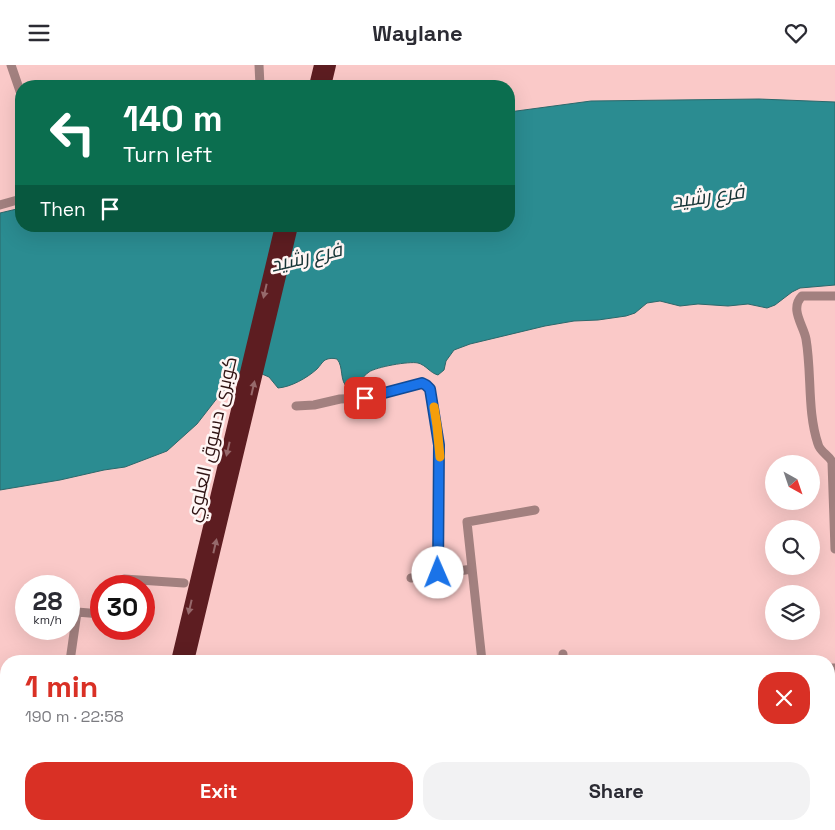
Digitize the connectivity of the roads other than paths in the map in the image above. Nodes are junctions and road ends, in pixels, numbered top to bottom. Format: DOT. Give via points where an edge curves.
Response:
graph roads {
  1 [pos="11,65"];
  2 [pos="259,65"];
  3 [pos="320,65"];
  4 [pos="330,65"];
  5 [pos="16,80"];
  6 [pos="260,80"];
  7 [pos="316,80"];
  8 [pos="326,80"];
  9 [pos="15,201"];
  10 [pos="0,205"];
  11 [pos="280,232"];
  12 [pos="291,232"];
  13 [pos="835,296"];
  14 [pos="296,406"];
  15 [pos="535,510"];
  16 [pos="835,549"];
  17 [pos="472,569"];
  18 [pos="438,573"];
  19 [pos="411,578"];
  20 [pos="155,581"];
  21 [pos="184,583"];
  22 [pos="90,613"];
  23 [pos="71,655"];
  24 [pos="178,655"];
  25 [pos="189,655"];
  26 [pos="481,655"];
  1 -- 5 [label="street"];
  2 -- 6 [label="street"];
  3 -- 7 [label="highway"];
  4 -- 8 [label="highway"];
  9 -- 10 [label="street"];
  11 -- 24 [label="highway, كوبرى دسوق العلوي, one-way"];
  25 -- 12 [label="highway, كوبرى دسوق العلوي, one-way"];
  13 -- 16 [label="street" via="802,295 797,314 806,339 818,444 832,462"];
  14 -- 18 [label="street" via="365,398 422,383 429,387 439,445"];
  15 -- 17 [label="street" via="467,522"];
  17 -- 18 [label="street"];
  17 -- 26 [label="street"];
  18 -- 19 [label="street"];
  20 -- 21 [label="street"];
  22 -- 23 [label="street" via="77,612"];
}
